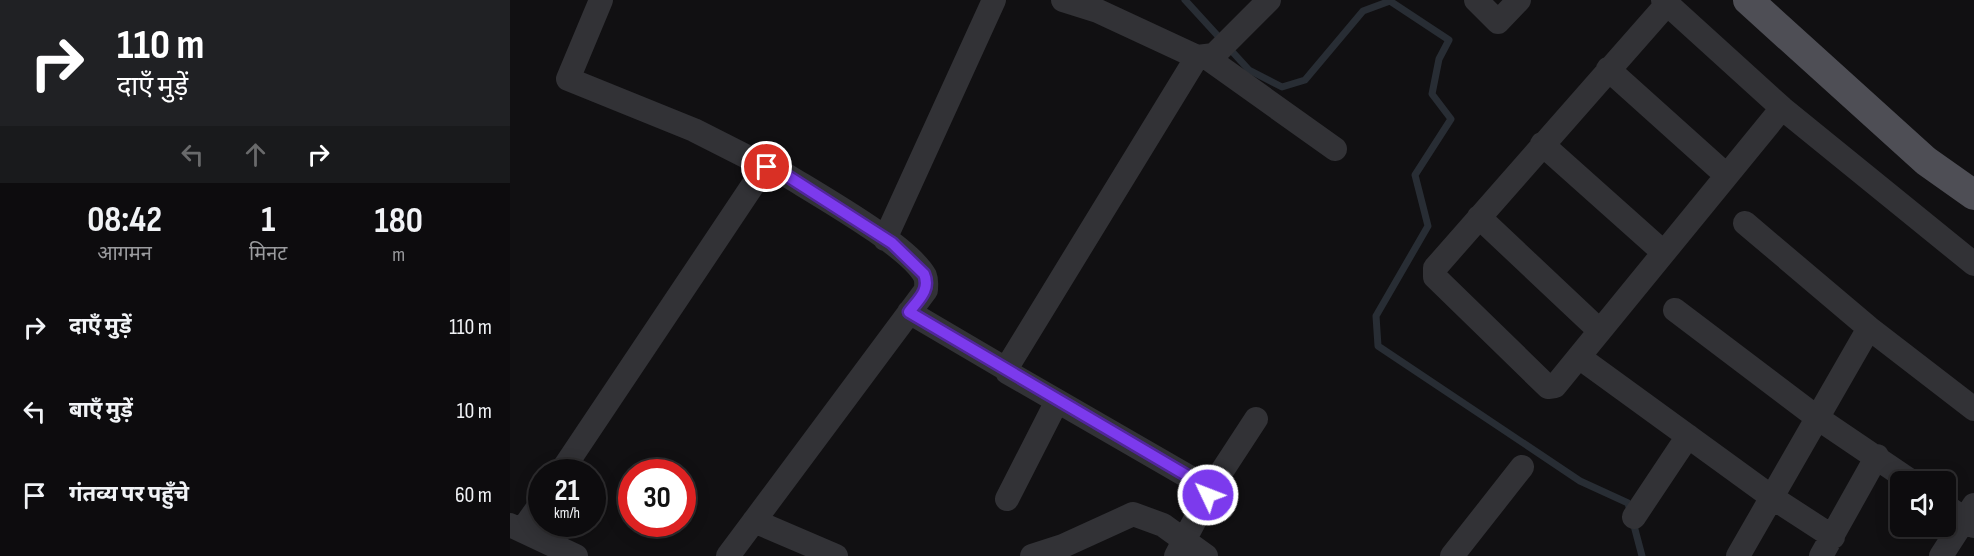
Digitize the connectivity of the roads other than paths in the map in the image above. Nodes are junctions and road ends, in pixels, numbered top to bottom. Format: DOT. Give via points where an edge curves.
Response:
graph roads {
  1 [pos="601,0"];
  2 [pos="994,0"];
  3 [pos="1063,0"];
  4 [pos="1269,0"];
  5 [pos="1476,0"];
  6 [pos="1519,0"];
  7 [pos="1748,0"];
  8 [pos="1665,2"];
  9 [pos="1211,53"];
  10 [pos="1608,69"];
  11 [pos="1782,108"];
  12 [pos="1542,144"];
  13 [pos="1335,149"];
  14 [pos="767,167"];
  15 [pos="1726,174"];
  16 [pos="1974,195"];
  17 [pos="1479,217"];
  18 [pos="1745,223"];
  19 [pos="885,238"];
  20 [pos="1663,252"];
  21 [pos="1974,264"];
  22 [pos="1675,310"];
  23 [pos="909,312"];
  24 [pos="1869,328"];
  25 [pos="1599,331"];
  26 [pos="1579,357"];
  27 [pos="1006,369"];
  28 [pos="1057,401"];
  29 [pos="1974,409"];
  30 [pos="1256,418"];
  31 [pos="1819,419"];
  32 [pos="1688,436"];
  33 [pos="1877,456"];
  34 [pos="570,459"];
  35 [pos="1522,467"];
  36 [pos="1897,471"];
  37 [pos="1209,491"];
  38 [pos="1773,498"];
  39 [pos="1007,499"];
  40 [pos="1964,514"];
  41 [pos="528,515"];
  42 [pos="1634,517"];
  43 [pos="754,521"];
  44 [pos="516,527"];
  45 [pos="1827,546"];
  46 [pos="1180,548"];
  47 [pos="576,556"];
  48 [pos="728,556"];
  49 [pos="836,556"];
  50 [pos="1032,556"];
  51 [pos="1206,556"];
  52 [pos="1452,556"];
  53 [pos="1738,556"];
  54 [pos="1941,556"];
  1 -- 14 [label="street" via="568,79 694,130"];
  2 -- 19 [label="street"];
  3 -- 9 [label="street"];
  4 -- 9 [label="street"];
  5 -- 6 [label="street" via="1498,22"];
  7 -- 16 [label="main road" via="1926,161"];
  8 -- 10 [label="street"];
  8 -- 11 [label="street"];
  9 -- 13 [label="street"];
  9 -- 27 [label="street"];
  10 -- 12 [label="street"];
  10 -- 15 [label="street"];
  11 -- 15 [label="street"];
  11 -- 21 [label="street"];
  12 -- 17 [label="street"];
  12 -- 20 [label="street"];
  14 -- 19 [label="street" via="775,168"];
  14 -- 34 [label="street"];
  15 -- 20 [label="street"];
  17 -- 25 [label="street"];
  17 -- 26 [label="street" via="1435,268 1436,277 1548,387 1555,386"];
  18 -- 24 [label="street"];
  19 -- 23 [label="street" via="927,281 926,290"];
  20 -- 25 [label="street"];
  22 -- 31 [label="street"];
  23 -- 27 [label="street"];
  23 -- 43 [label="street"];
  24 -- 29 [label="street"];
  24 -- 31 [label="street"];
  25 -- 26 [label="street"];
  26 -- 32 [label="street"];
  27 -- 28 [label="street"];
  28 -- 37 [label="street"];
  28 -- 39 [label="street"];
  30 -- 37 [label="street"];
  31 -- 33 [label="street"];
  31 -- 38 [label="street"];
  32 -- 38 [label="street"];
  32 -- 42 [label="street"];
  33 -- 36 [label="street"];
  33 -- 45 [label="street"];
  35 -- 52 [label="street"];
  37 -- 46 [label="street"];
  38 -- 45 [label="street"];
  38 -- 53 [label="street"];
  40 -- 54 [label="street"];
  41 -- 44 [label="street"];
  43 -- 48 [label="street"];
  43 -- 49 [label="street"];
  44 -- 47 [label="street"];
  46 -- 50 [label="street" via="1163,525 1133,514"];
  46 -- 51 [label="street"];
}
